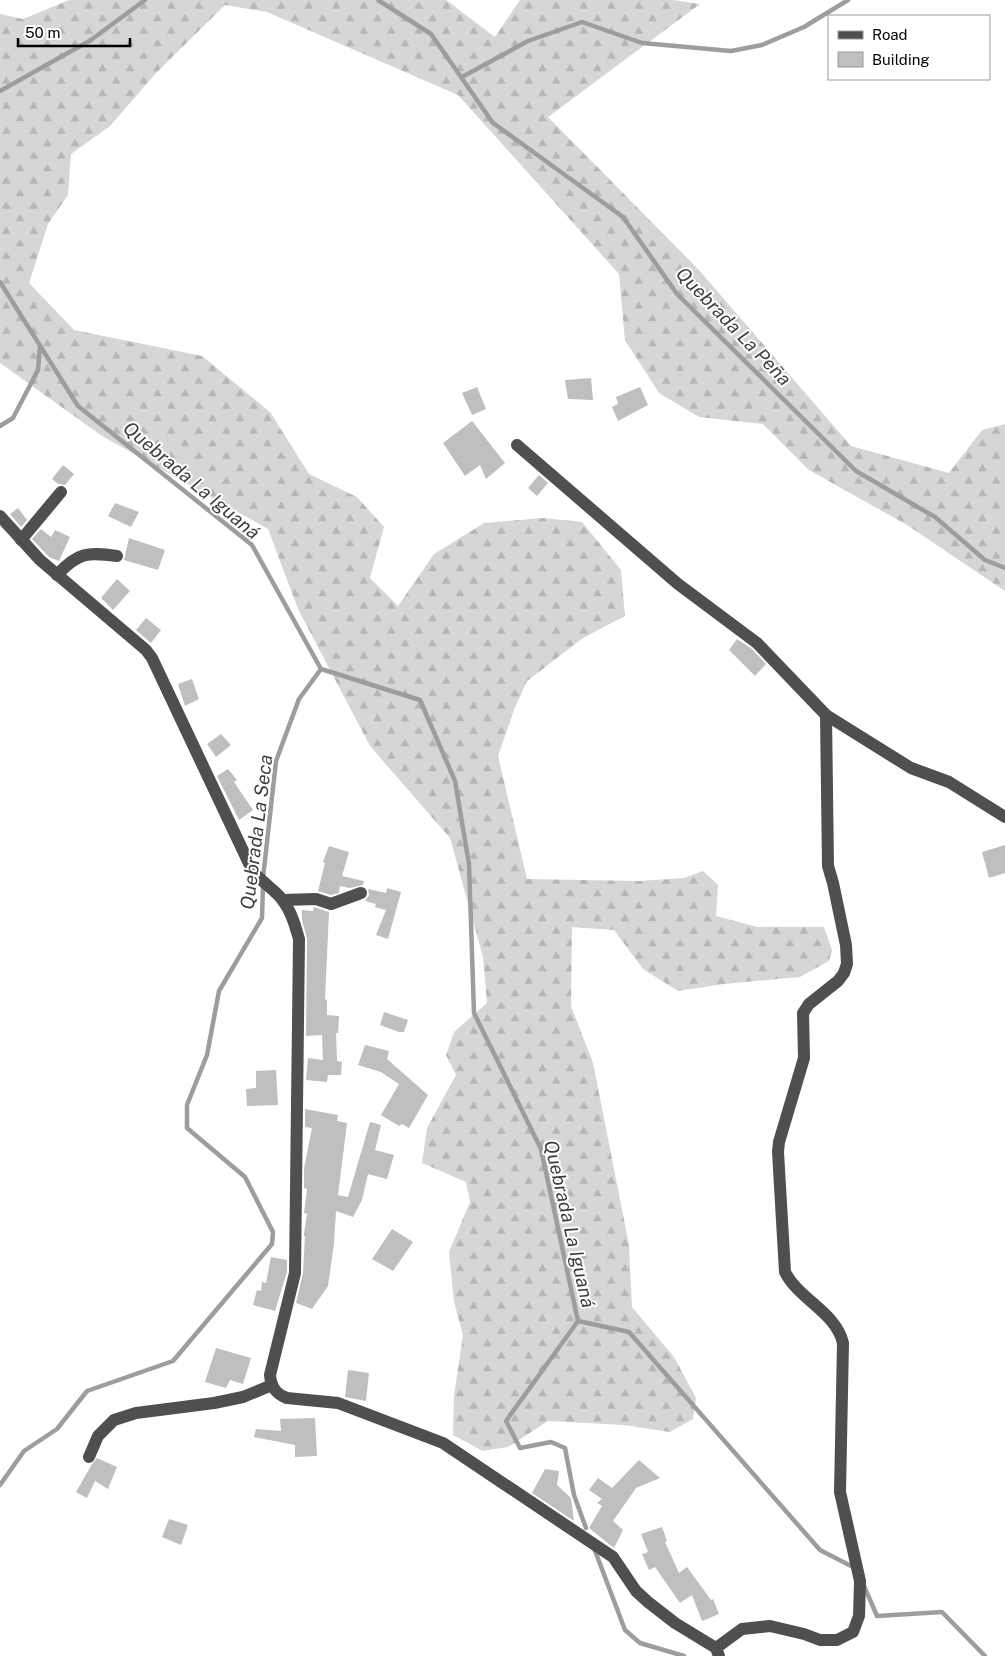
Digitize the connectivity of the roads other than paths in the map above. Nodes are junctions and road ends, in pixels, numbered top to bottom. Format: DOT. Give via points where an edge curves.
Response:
graph roads {
  1 [pos="517,445"];
  2 [pos="61,492"];
  3 [pos="0,516"];
  4 [pos="21,540"];
  5 [pos="117,556"];
  6 [pos="57,575"];
  7 [pos="826,715"];
  8 [pos="1005,817"];
  9 [pos="361,894"];
  10 [pos="282,900"];
  11 [pos="272,1385"];
  12 [pos="89,1457"];
  13 [pos="718,1652"];
  1 -- 7 [label="street" via="678,584 757,642"];
  2 -- 4 [label="street"];
  3 -- 4 [label="street"];
  4 -- 6 [label="street"];
  5 -- 6 [label="street" via="92,553 69,562"];
  6 -- 10 [label="street" via="152,658 253,872"];
  7 -- 8 [label="street" via="911,768 949,782"];
  7 -- 13 [label="street" via="828,866 846,945 847,964 838,981 808,1004 803,1013 804,1058 778,1152 785,1272 835,1325 843,1343 840,1492 860,1581 860,1616 853,1632 837,1640 820,1640 770,1626 742,1629"];
  9 -- 10 [label="street" via="331,904 316,899"];
  10 -- 11 [label="street" via="294,918 299,939 295,1273 270,1375"];
  11 -- 12 [label="street" via="243,1397 136,1413 114,1420 98,1436"];
  11 -- 13 [label="street" via="287,1398 338,1403 442,1442 613,1557 636,1591 648,1602"];
}
